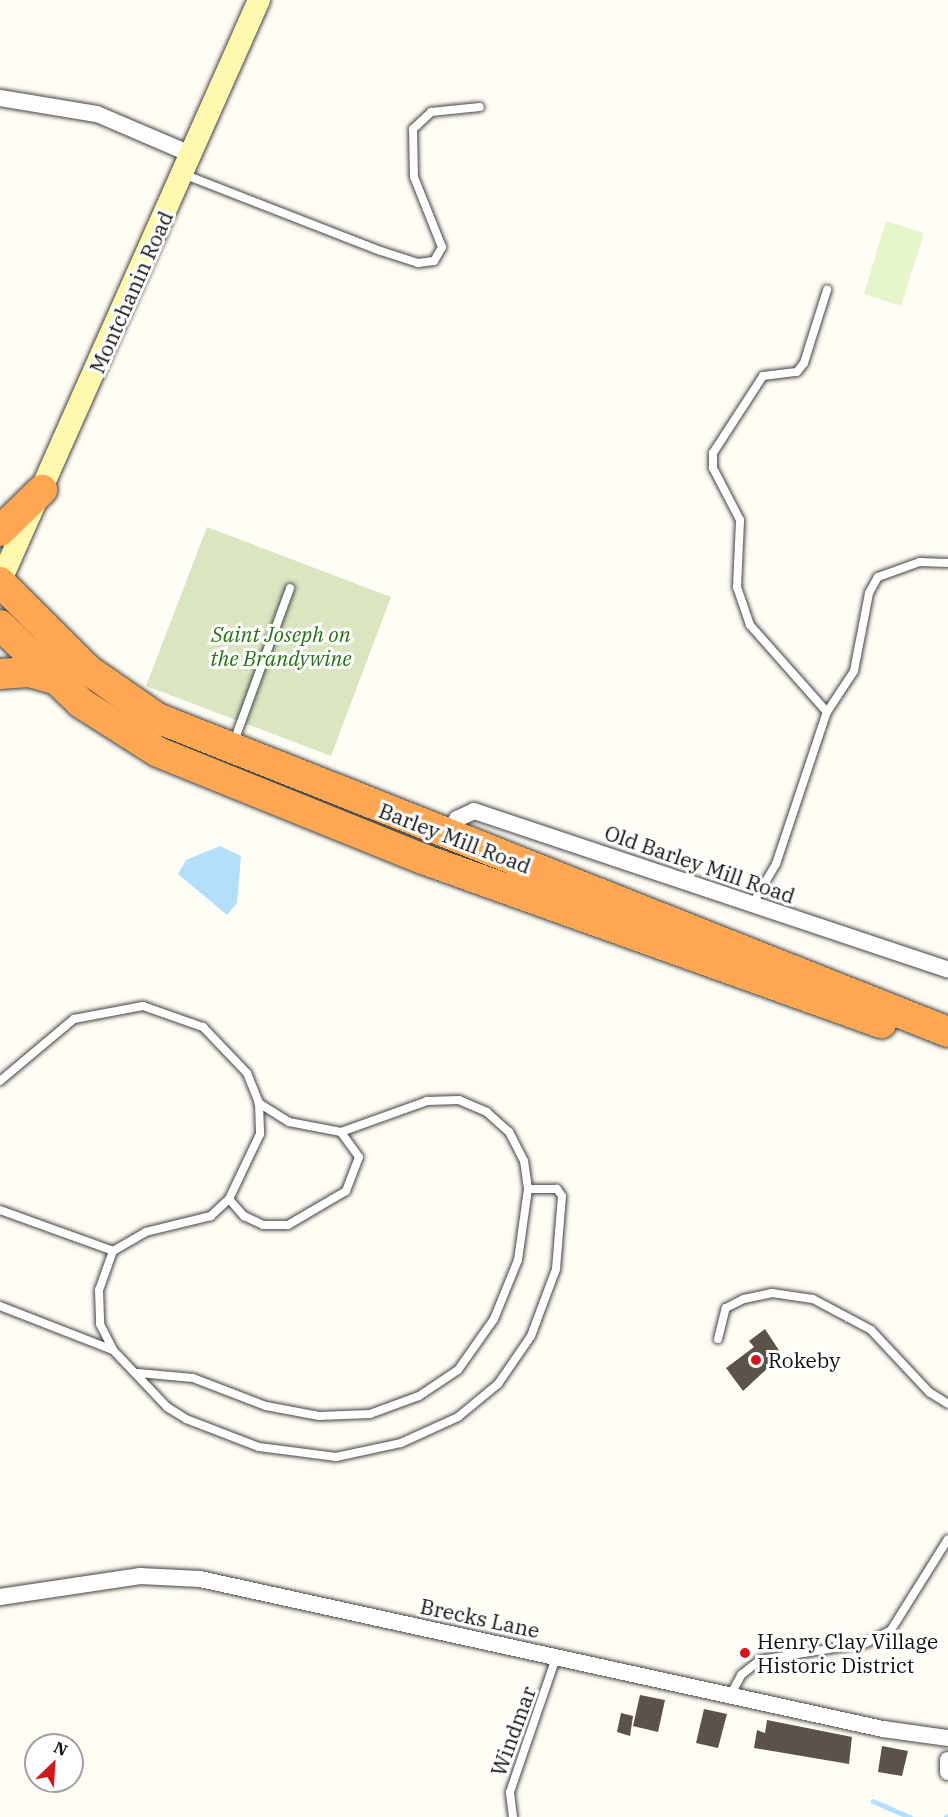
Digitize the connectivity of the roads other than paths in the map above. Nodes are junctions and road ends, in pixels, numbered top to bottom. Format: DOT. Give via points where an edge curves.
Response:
graph roads {
  1 [pos="259,0"];
  2 [pos="0,98"];
  3 [pos="480,107"];
  4 [pos="187,164"];
  5 [pos="827,290"];
  6 [pos="42,489"];
  7 [pos="0,531"];
  8 [pos="948,563"];
  9 [pos="0,582"];
  10 [pos="290,588"];
  11 [pos="0,625"];
  12 [pos="0,674"];
  13 [pos="52,678"];
  14 [pos="827,712"];
  15 [pos="231,750"];
  16 [pos="255,792"];
  17 [pos="446,835"];
  18 [pos="751,905"];
  19 [pos="948,970"];
  20 [pos="948,1032"];
  21 [pos="948,1044"];
  22 [pos="0,1081"];
  23 [pos="259,1103"];
  24 [pos="341,1132"];
  25 [pos="528,1189"];
  26 [pos="229,1199"];
  27 [pos="0,1210"];
  28 [pos="112,1251"];
  29 [pos="0,1306"];
  30 [pos="718,1339"];
  31 [pos="113,1350"];
  32 [pos="138,1373"];
  33 [pos="948,1404"];
  34 [pos="948,1539"];
  35 [pos="0,1597"];
  36 [pos="556,1658"];
  37 [pos="730,1696"];
  38 [pos="948,1738"];
  39 [pos="948,1760"];
  40 [pos="948,1772"];
  41 [pos="513,1817"];
  1 -- 4 [label="main road, Montchanin Road"];
  2 -- 4 [label="street" via="97,114"];
  3 -- 4 [label="lane" via="431,112 413,129 414,177 442,247 435,261 418,263 381,251"];
  4 -- 6 [label="main road, Montchanin Road"];
  5 -- 14 [label="lane" via="804,363 797,372 758,380 712,453 713,468 740,520 737,587 750,625"];
  6 -- 7 [label="highway"];
  6 -- 9 [label="main road, Montchanin Road"];
  8 -- 14 [label="lane" via="920,562 878,577 869,593 854,670"];
  9 -- 15 [label="highway, Barley Mill Road" via="104,683 157,718"];
  10 -- 15 [label="lane"];
  11 -- 13 [label="highway, Barley Mill Road"];
  12 -- 13 [label="highway" via="29,672"];
  13 -- 16 [label="highway, Barley Mill Road" via="136,741"];
  14 -- 18 [label="lane" via="776,864"];
  15 -- 17 [label="highway, Barley Mill Road"];
  16 -- 17 [label="highway" via="303,801 416,844"];
  16 -- 21 [label="highway, Barley Mill Road" via="766,986"];
  17 -- 18 [label="street, Old Barley Mill Road" via="457,819 474,811"];
  17 -- 20 [label="highway, Barley Mill Road" via="752,950"];
  18 -- 19 [label="street, Old Barley Mill Road"];
  22 -- 23 [label="lane" via="74,1018 143,1006 202,1027 247,1073"];
  23 -- 24 [label="lane" via="289,1122"];
  23 -- 26 [label="lane" via="260,1134"];
  24 -- 25 [label="lane" via="428,1101 459,1100 487,1112 509,1132 524,1161"];
  24 -- 26 [label="lane" via="359,1157 355,1177 346,1191 319,1211 288,1225 263,1225 244,1216"];
  25 -- 32 [label="lane" via="518,1260 494,1319 458,1370 419,1396 370,1414 319,1416 266,1406 192,1378"];
  25 -- 32 [label="lane" via="557,1189 562,1196 556,1269 531,1336 498,1384 458,1417 401,1443 336,1457 259,1448 167,1407"];
  26 -- 28 [label="lane" via="211,1216 146,1232"];
  27 -- 28 [label="lane"];
  28 -- 31 [label="lane" via="99,1290 100,1324"];
  29 -- 31 [label="lane"];
  30 -- 33 [label="lane" via="726,1308 744,1299 772,1293 813,1299 871,1330 929,1392"];
  31 -- 32 [label="lane"];
  34 -- 37 [label="lane" via="930,1575 891,1630 866,1643 760,1660 741,1675"];
  35 -- 36 [label="street, Brecks Lane" via="140,1576 200,1579"];
  36 -- 37 [label="street, Brecks Lane"];
  36 -- 41 [label="lane, Windmar" via="510,1792"];
  37 -- 38 [label="street, Brecks Lane"];
  39 -- 40 [label="street"];
}
